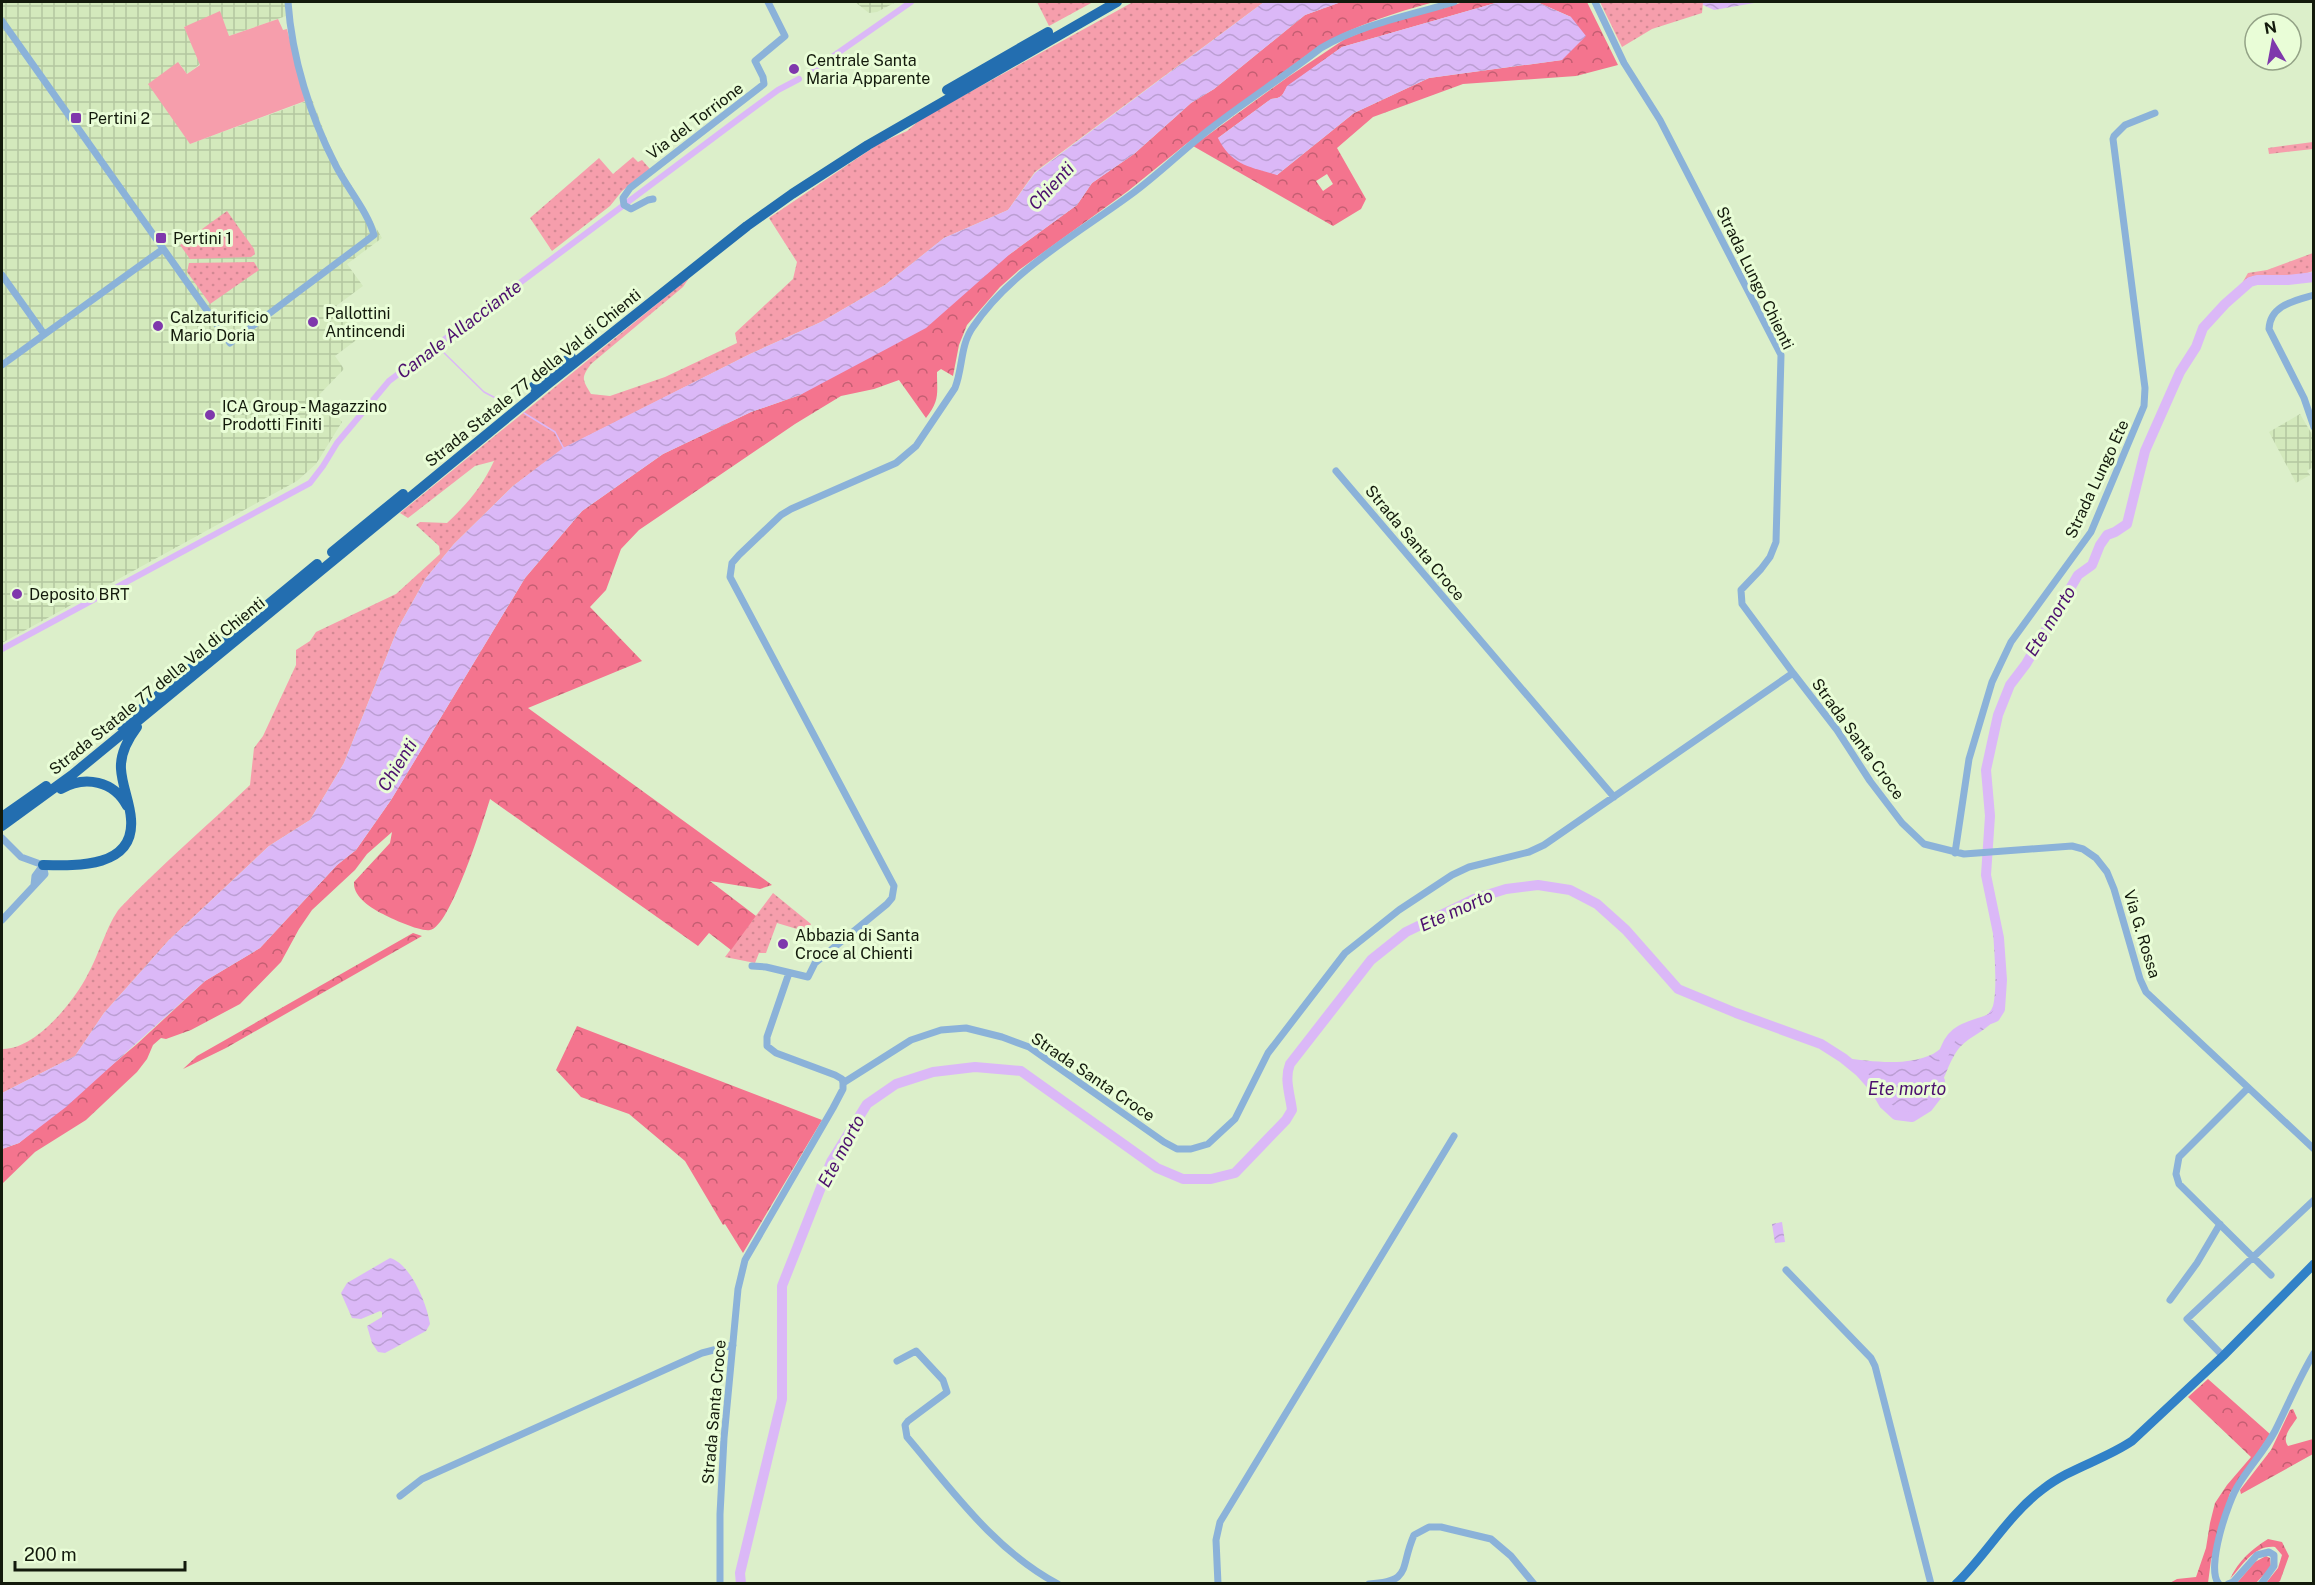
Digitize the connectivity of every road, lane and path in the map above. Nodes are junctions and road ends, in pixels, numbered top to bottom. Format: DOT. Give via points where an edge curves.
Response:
graph roads {
  1 [pos="288,2"];
  2 [pos="768,2"];
  3 [pos="1102,2"];
  4 [pos="1117,2"];
  5 [pos="1454,2"];
  6 [pos="1595,2"];
  7 [pos="2,21"];
  8 [pos="2155,113"];
  9 [pos="653,199"];
  10 [pos="163,249"];
  11 [pos="702,256"];
  12 [pos="2,275"];
  13 [pos="2313,295"];
  14 [pos="44,334"];
  15 [pos="2,365"];
  16 [pos="2313,427"];
  17 [pos="1336,471"];
  18 [pos="371,525"];
  19 [pos="239,639"];
  20 [pos="1793,673"];
  21 [pos="1614,797"];
  22 [pos="130,810"];
  23 [pos="2,815"];
  24 [pos="2,832"];
  25 [pos="1955,853"];
  26 [pos="1964,854"];
  27 [pos="28,861"];
  28 [pos="41,871"];
  29 [pos="2,920"];
  30 [pos="752,966"];
  31 [pos="789,973"];
  32 [pos="843,1083"];
  33 [pos="2248,1088"];
  34 [pos="1454,1136"];
  35 [pos="2313,1149"];
  36 [pos="2313,1200"];
  37 [pos="2220,1224"];
  38 [pos="2253,1257"];
  39 [pos="2313,1264"];
  40 [pos="1785,1270"];
  41 [pos="2271,1275"];
  42 [pos="2169,1300"];
  43 [pos="733,1345"];
  44 [pos="2313,1353"];
  45 [pos="2223,1356"];
  46 [pos="897,1361"];
  47 [pos="400,1496"];
  48 [pos="720,1584"];
  49 [pos="1058,1584"];
  50 [pos="1218,1584"];
  51 [pos="1369,1584"];
  52 [pos="1534,1584"];
  53 [pos="1931,1584"];
  54 [pos="1956,1584"];
  55 [pos="2219,1584"];
  56 [pos="2228,1584"];
  57 [pos="2261,1584"];
  1 -- 10 [label="street" via="304,86 316,120 374,235 230,343"];
  2 -- 9 [label="street, Via del Torrione" via="785,36 755,61 764,84 630,188 623,198 627,208"];
  3 -- 11 [label="highway, Strada Statale 77 della Val di Chienti" via="838,155 765,204"];
  4 -- 11 [label="highway, Strada Statale 77 della Val di Chienti" via="841,161"];
  5 -- 31 [label="street" via="1377,23 1321,48 1030,267 973,326 955,388 916,446 896,463 791,508 732,563 730,577 894,886 887,904 815,963 808,977"];
  6 -- 20 [label="street, Strada Lungo Chienti" via="1781,355 1776,542 1770,557 1741,590 1741,597 1742,604"];
  7 -- 10 [label="street"];
  8 -- 25 [label="street, Strada Lungo Ete" via="2125,125 2114,136 2144,406 2091,531 2012,642 1992,682 1969,759"];
  10 -- 14 [label="street"];
  11 -- 18 [label="highway, Strada Statale 77 della Val di Chienti"];
  12 -- 14 [label="street"];
  13 -- 16 [label="street" via="2280,308 2270,318 2269,329 2304,398"];
  14 -- 15 [label="street"];
  17 -- 21 [label="street, Strada Santa Croce"];
  18 -- 19 [label="highway, Strada Statale 77 della Val di Chienti"];
  18 -- 23 [label="highway, Strada Statale 77 della Val di Chienti" via="97,746"];
  19 -- 22 [label="highway" via="222,658 144,721 130,738 121,770"];
  19 -- 24 [label="highway, Strada Statale 77 della Val di Chienti"];
  20 -- 21 [label="street, Strada Santa Croce"];
  20 -- 25 [label="street, Strada Santa Croce" via="1902,823 1924,844"];
  21 -- 32 [label="street, Strada Santa Croce" via="1544,845 1452,875 1345,953 1268,1053 1235,1119 1208,1144 1178,1149 1029,1047 966,1028 940,1030 912,1040"];
  22 -- 24 [label="highway" via="118,792 105,784 84,781 63,787"];
  22 -- 28 [label="highway" via="130,833 116,855 99,862 58,865"];
  24 -- 27 [label="street"];
  25 -- 26 [label="street, Strada Santa Croce"];
  26 -- 33 [label="street, Via G. Rossa" via="2072,846 2096,858 2114,889 2146,992"];
  27 -- 28 [label="street"];
  27 -- 28 [label="street"];
  28 -- 29 [label="street" via="34,885"];
  30 -- 31 [label="street"];
  31 -- 32 [label="street" via="767,1046 835,1075"];
  32 -- 43 [label="street, Strada Santa Croce" via="834,1108 745,1260"];
  33 -- 35 [label="street, Via G. Rossa"];
  33 -- 37 [label="street" via="2177,1164 2179,1184"];
  34 -- 50 [label="street" via="1220,1522 1216,1540"];
  36 -- 38 [label="street"];
  37 -- 38 [label="street"];
  37 -- 42 [label="street"];
  38 -- 41 [label="street"];
  38 -- 45 [label="street" via="2187,1319"];
  39 -- 45 [label="main road"];
  40 -- 53 [label="street" via="1875,1366"];
  43 -- 47 [label="street" via="702,1353 422,1479"];
  43 -- 48 [label="street, Strada Santa Croce" via="723,1470"];
  44 -- 55 [label="street" via="2274,1433 2228,1505 2213,1565"];
  45 -- 54 [label="main road" via="2132,1441 2059,1478 2016,1512"];
  46 -- 49 [label="street" via="916,1351 943,1380 947,1392 908,1420 904,1425 907,1437 994,1538"];
  51 -- 52 [label="street" via="1396,1580 1403,1573 1414,1536 1429,1527 1479,1534 1498,1543"];
  56 -- 57 [label="street" via="2257,1555 2269,1552 2274,1555 2274,1566"];
}
